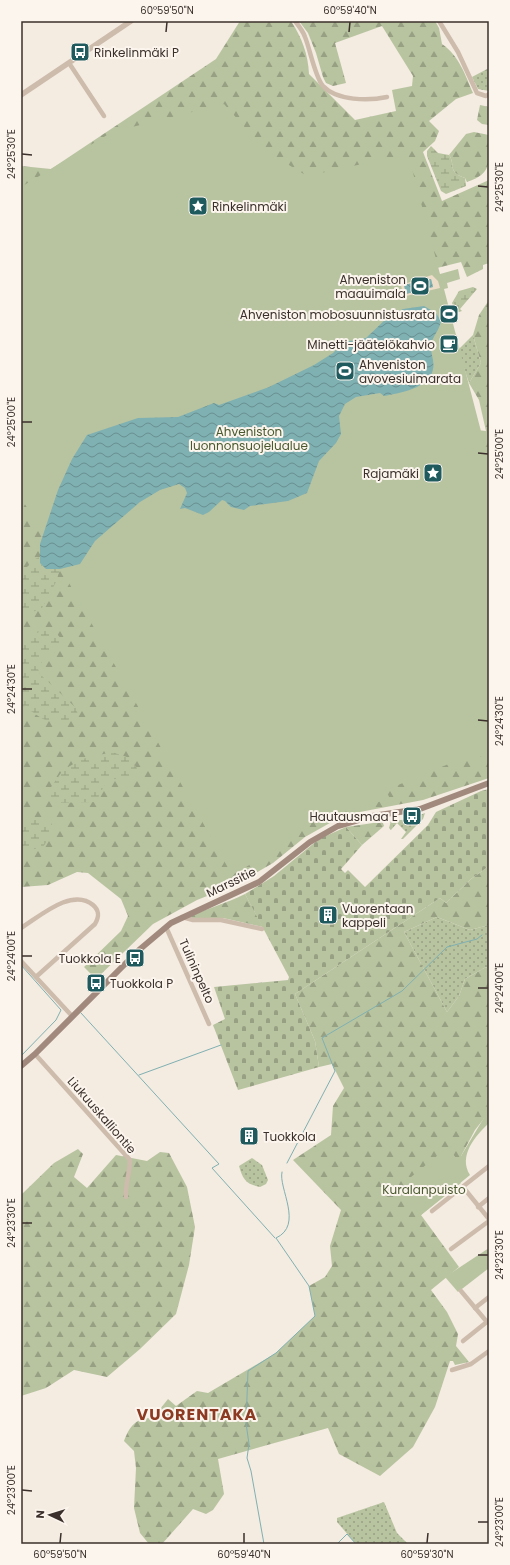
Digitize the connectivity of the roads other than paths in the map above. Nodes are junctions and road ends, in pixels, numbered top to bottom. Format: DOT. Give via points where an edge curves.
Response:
graph roads {
  1 [pos="131,21"];
  2 [pos="295,21"];
  3 [pos="439,21"];
  4 [pos="69,63"];
  5 [pos="21,95"];
  6 [pos="487,95"];
  7 [pos="387,96"];
  8 [pos="104,116"];
  9 [pos="489,783"];
  10 [pos="181,917"];
  11 [pos="166,927"];
  12 [pos="21,928"];
  13 [pos="262,929"];
  14 [pos="21,961"];
  15 [pos="37,976"];
  16 [pos="72,1016"];
  17 [pos="209,1024"];
  18 [pos="35,1054"];
  19 [pos="21,1066"];
  20 [pos="489,1166"];
  21 [pos="463,1187"];
  22 [pos="126,1198"];
  23 [pos="489,1198"];
  24 [pos="478,1207"];
  25 [pos="432,1212"];
  26 [pos="489,1220"];
  27 [pos="451,1249"];
  28 [pos="461,1291"];
  29 [pos="489,1297"];
  30 [pos="475,1308"];
  31 [pos="488,1321"];
  32 [pos="463,1341"];
  33 [pos="489,1351"];
  34 [pos="452,1370"];
  1 -- 4 [label="street"];
  2 -- 7 [label="street" via="304,35 323,86 352,99 372,100"];
  3 -- 6 [label="street" via="478,93"];
  4 -- 5 [label="street"];
  4 -- 8 [label="street"];
  9 -- 10 [label="main road, Marssitie" via="420,809 372,816 338,826 310,842 259,882"];
  10 -- 11 [label="main road, Marssitie"];
  10 -- 13 [label="street" via="193,920 221,920"];
  11 -- 16 [label="main road, Marssitie"];
  11 -- 17 [label="street, Tulininpelto"];
  12 -- 15 [label="street" via="70,899 90,902 98,912 95,924"];
  14 -- 15 [label="street"];
  15 -- 16 [label="street"];
  16 -- 18 [label="main road, Marssitie"];
  18 -- 19 [label="main road, Marssitie"];
  18 -- 22 [label="street, Liukuuskalliontie" via="130,1160 125,1187"];
  20 -- 21 [label="street"];
  21 -- 24 [label="street"];
  21 -- 25 [label="street"];
  23 -- 24 [label="street"];
  24 -- 26 [label="street"];
  26 -- 27 [label="street"];
  28 -- 30 [label="street"];
  29 -- 30 [label="street"];
  30 -- 31 [label="street"];
  31 -- 32 [label="street"];
  33 -- 34 [label="street" via="472,1364"];
}
